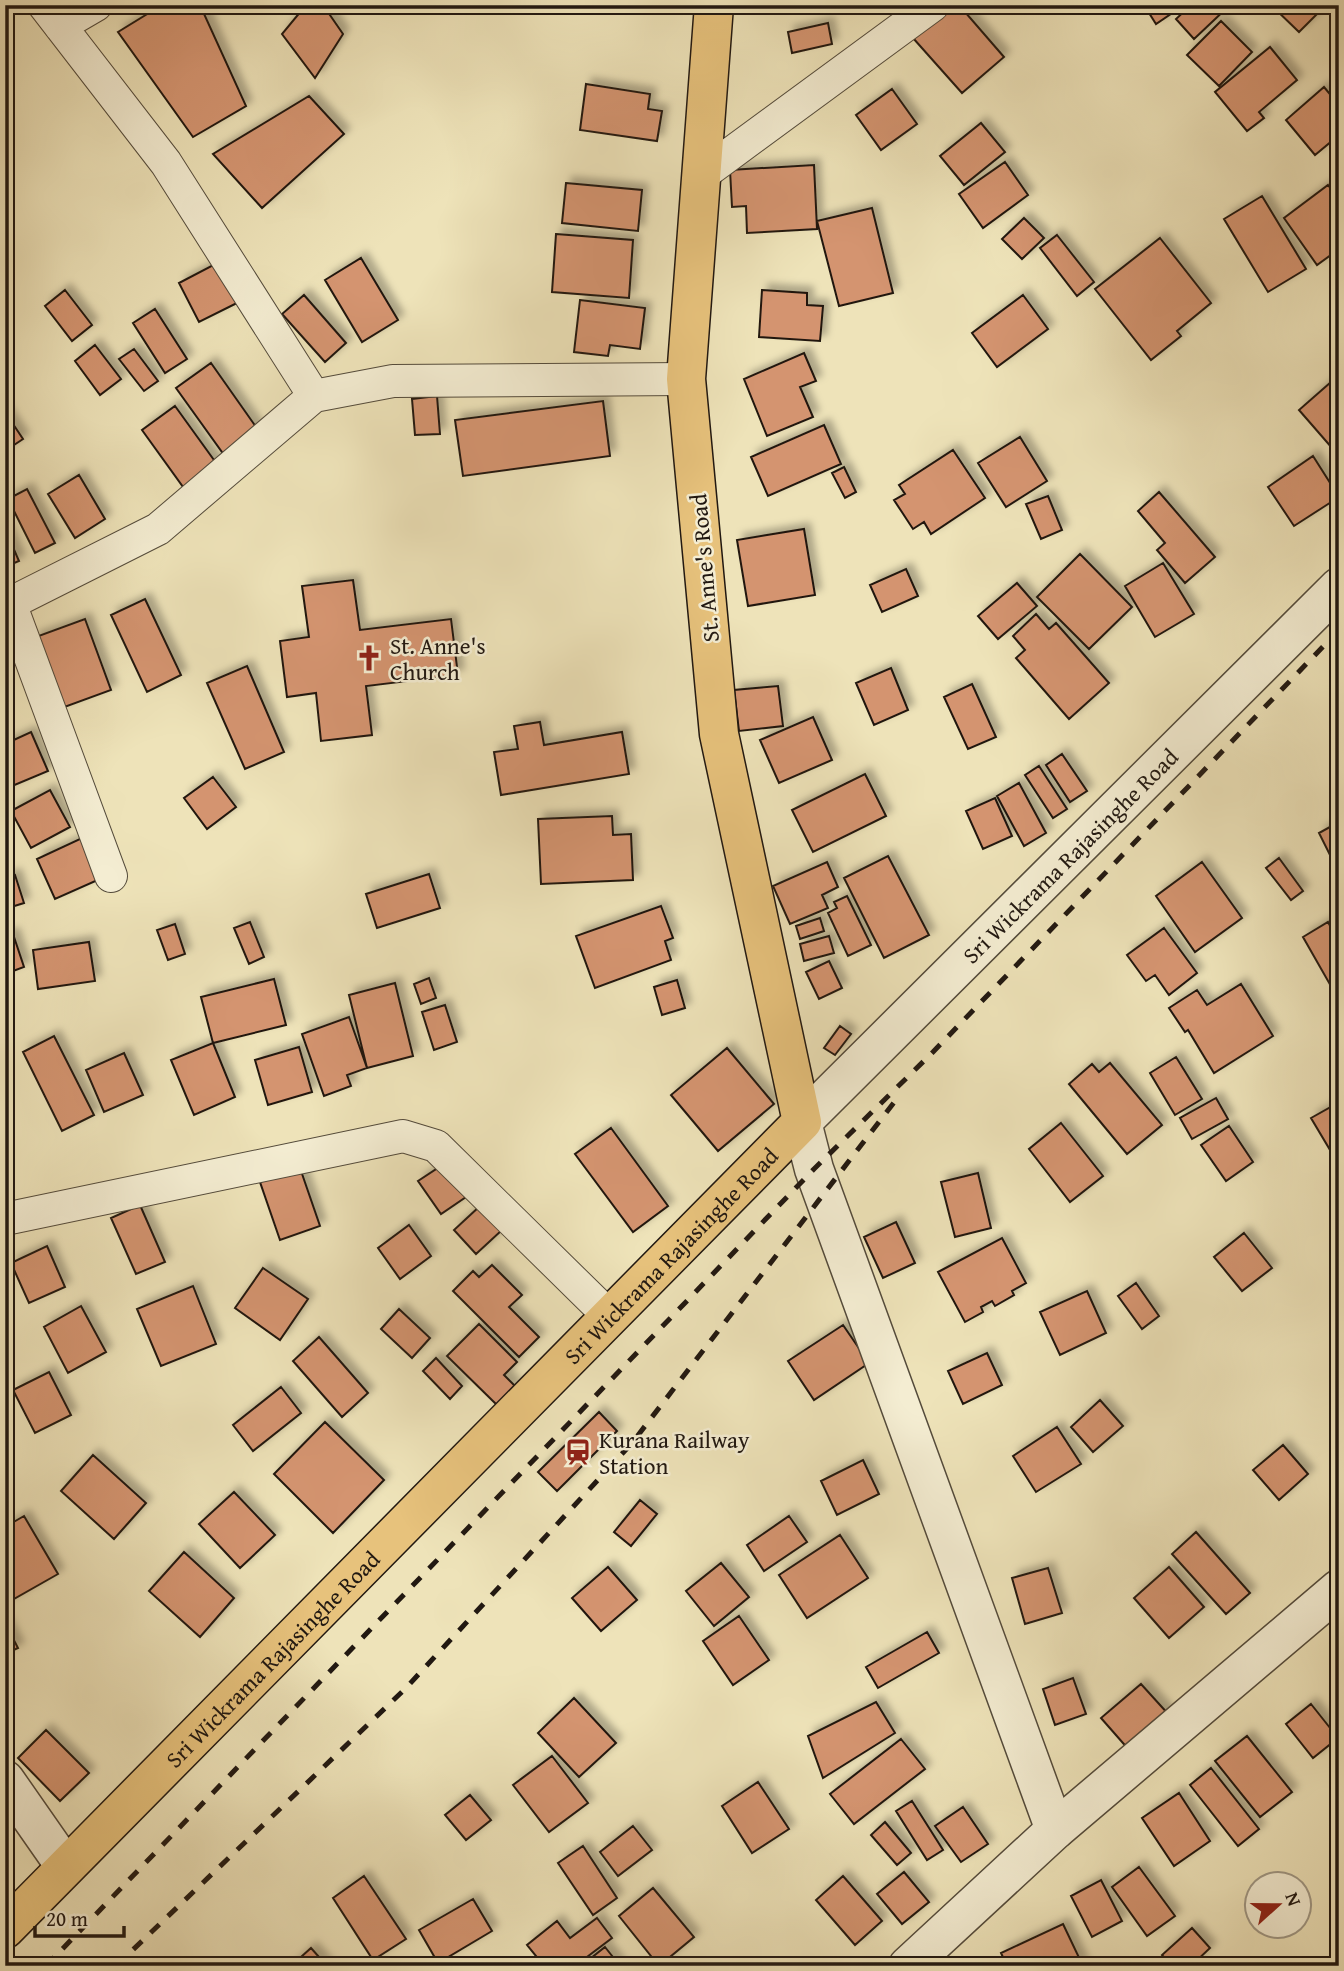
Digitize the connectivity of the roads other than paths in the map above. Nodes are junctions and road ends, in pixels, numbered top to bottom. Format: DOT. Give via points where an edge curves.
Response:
graph roads {
  1 [pos="96,5"];
  2 [pos="714,5"];
  3 [pos="933,5"];
  4 [pos="52,15"];
  5 [pos="703,174"];
  6 [pos="686,379"];
  7 [pos="314,396"];
  8 [pos="1339,587"];
  9 [pos="8,604"];
  10 [pos="111,876"];
  11 [pos="802,1122"];
  12 [pos="5,1219"];
  13 [pos="609,1316"];
  14 [pos="1339,1589"];
  15 [pos="5,1780"];
  16 [pos="1055,1830"];
  17 [pos="65,1866"];
  18 [pos="5,1929"];
  19 [pos="908,1966"];
  1 -- 4 [label="street"];
  2 -- 5 [label="main road, St. Anne's Road"];
  3 -- 5 [label="street"];
  4 -- 7 [label="street" via="166,163"];
  5 -- 6 [label="main road, St. Anne's Road"];
  6 -- 7 [label="street" via="393,381"];
  6 -- 11 [label="main road, St. Anne's Road" via="719,734"];
  7 -- 9 [label="street" via="158,529"];
  8 -- 11 [label="street, Sri Wickrama Rajasinghe Road"];
  9 -- 10 [label="street"];
  11 -- 13 [label="main road, Sri Wickrama Rajasinghe Road"];
  11 -- 16 [label="street" via="814,1169"];
  12 -- 13 [label="street" via="403,1136 436,1146"];
  13 -- 17 [label="main road, Sri Wickrama Rajasinghe Road"];
  14 -- 16 [label="street"];
  15 -- 17 [label="street"];
  16 -- 19 [label="street"];
  17 -- 18 [label="main road, Sri Wickrama Rajasinghe Road"];
}
